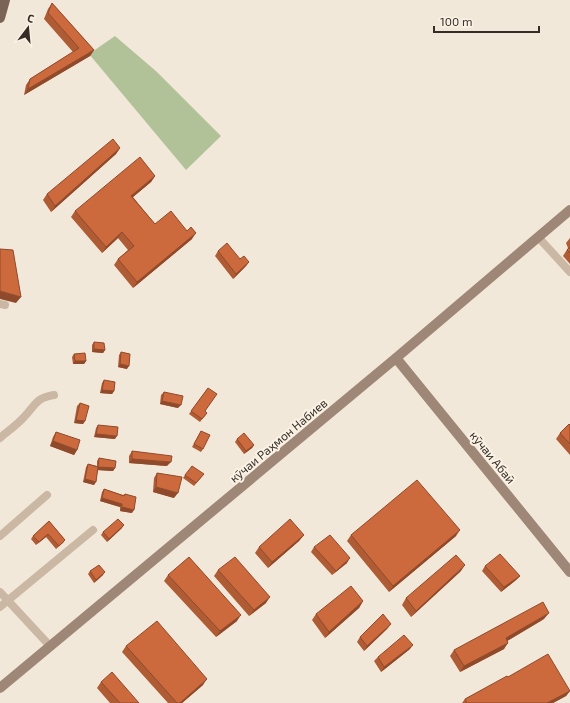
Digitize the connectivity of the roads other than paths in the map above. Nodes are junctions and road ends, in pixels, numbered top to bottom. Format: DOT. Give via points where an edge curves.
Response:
graph roads {
  1 [pos="5,0"];
  2 [pos="0,18"];
  3 [pos="570,210"];
  4 [pos="538,237"];
  5 [pos="570,272"];
  6 [pos="396,358"];
  7 [pos="54,395"];
  8 [pos="0,438"];
  9 [pos="47,495"];
  10 [pos="93,530"];
  11 [pos="0,536"];
  12 [pos="570,572"];
  13 [pos="0,592"];
  14 [pos="7,601"];
  15 [pos="0,607"];
  16 [pos="50,646"];
  17 [pos="0,688"];
  1 -- 2 [label="main road"];
  3 -- 4 [label="main road, кӯчаи Раҳмон Набиев"];
  4 -- 5 [label="street"];
  4 -- 6 [label="main road, кӯчаи Раҳмон Набиев"];
  6 -- 12 [label="main road, кӯчаи Абаӣ"];
  6 -- 16 [label="main road, кӯчаи Раҳмон Набиев"];
  7 -- 8 [label="street" via="36,402 24,417"];
  9 -- 11 [label="street"];
  10 -- 14 [label="street"];
  13 -- 14 [label="street"];
  14 -- 15 [label="street"];
  14 -- 16 [label="street"];
  16 -- 17 [label="main road, кӯчаи Раҳмон Набиев"];
}
